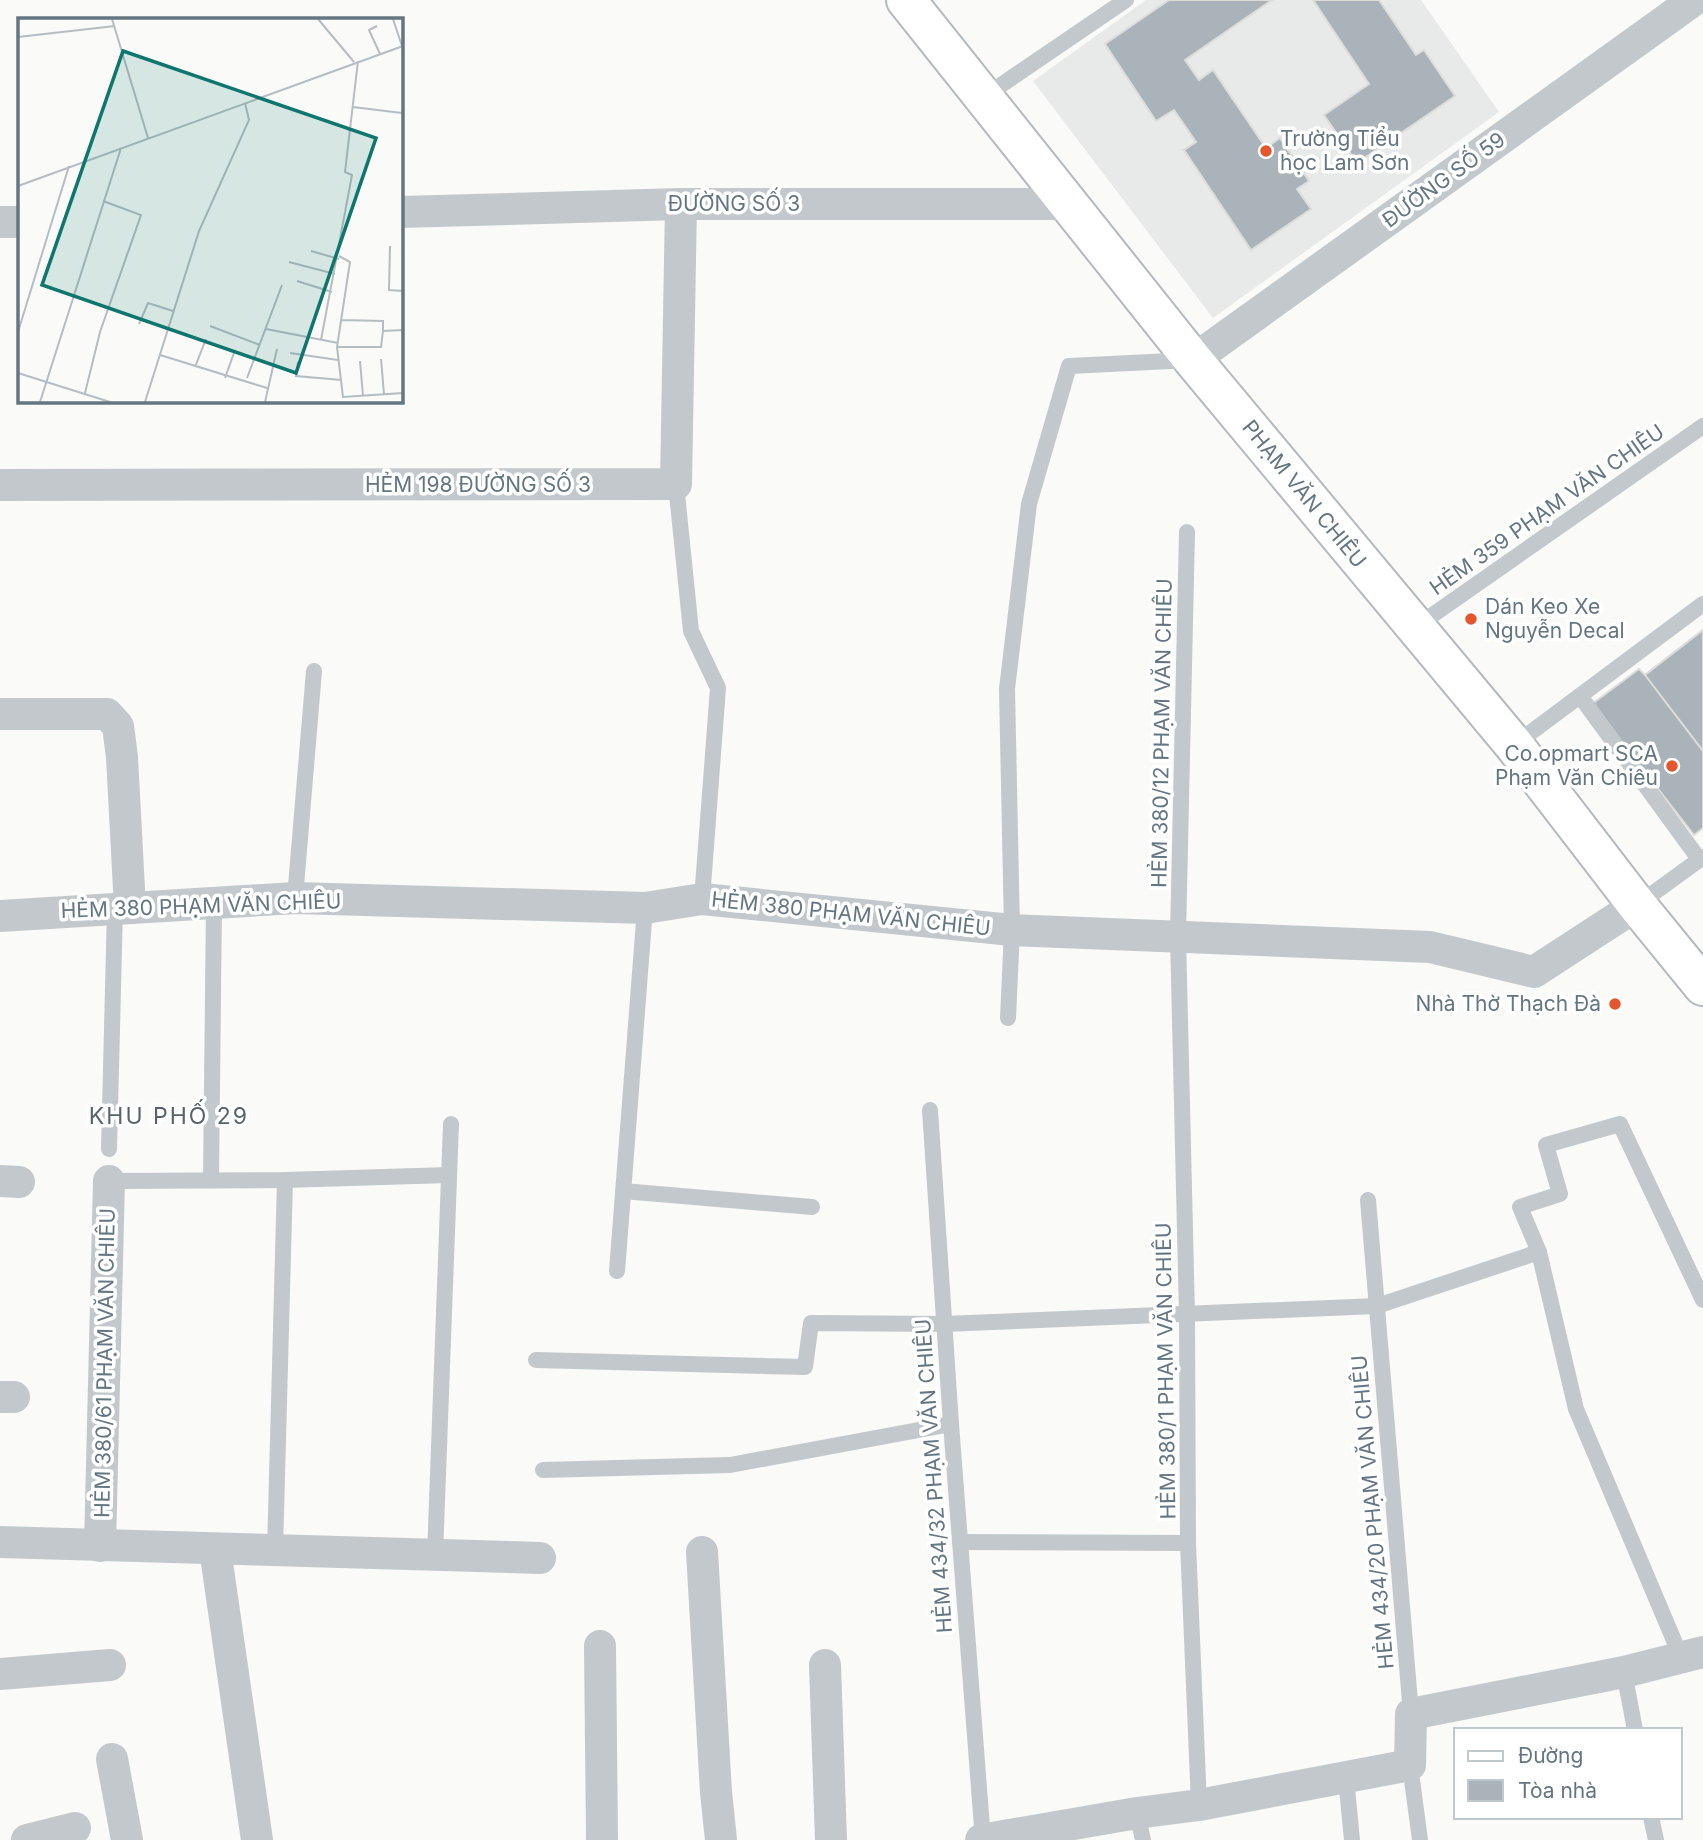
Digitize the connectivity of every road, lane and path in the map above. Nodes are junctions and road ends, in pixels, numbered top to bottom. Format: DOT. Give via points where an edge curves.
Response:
graph roads {
  1 [pos="906,0"];
  2 [pos="1126,0"];
  3 [pos="1694,0"];
  4 [pos="985,96"];
  5 [pos="681,204"];
  6 [pos="1068,204"];
  7 [pos="402,212"];
  8 [pos="0,222"];
  9 [pos="18,222"];
  10 [pos="1194,360"];
  11 [pos="1703,426"];
  12 [pos="676,484"];
  13 [pos="0,485"];
  14 [pos="1187,532"];
  15 [pos="1703,604"];
  16 [pos="1414,628"];
  17 [pos="314,671"];
  18 [pos="1580,696"];
  19 [pos="0,714"];
  20 [pos="1514,745"];
  21 [pos="1701,858"];
  22 [pos="295,898"];
  23 [pos="702,899"];
  24 [pos="214,902"];
  25 [pos="1637,905"];
  26 [pos="122,908"];
  27 [pos="645,908"];
  28 [pos="0,916"];
  29 [pos="1012,930"];
  30 [pos="1178,936"];
  31 [pos="1703,986"];
  32 [pos="1008,1018"];
  33 [pos="930,1110"];
  34 [pos="451,1124"];
  35 [pos="109,1149"];
  36 [pos="449,1175"];
  37 [pos="211,1180"];
  38 [pos="285,1180"];
  39 [pos="109,1181"];
  40 [pos="623,1191"];
  41 [pos="1368,1200"];
  42 [pos="812,1207"];
  43 [pos="1539,1252"];
  44 [pos="617,1271"];
  45 [pos="1703,1300"];
  46 [pos="1377,1306"];
  47 [pos="1187,1315"];
  48 [pos="944,1324"];
  49 [pos="536,1360"];
  50 [pos="951,1424"];
  51 [pos="543,1470"];
  52 [pos="0,1542"];
  53 [pos="960,1542"];
  54 [pos="1188,1543"];
  55 [pos="100,1546"];
  56 [pos="215,1549"];
  57 [pos="275,1551"];
  58 [pos="702,1552"];
  59 [pos="435,1555"];
  60 [pos="540,1558"];
  61 [pos="600,1646"];
  62 [pos="1692,1654"];
  63 [pos="110,1665"];
  64 [pos="825,1665"];
  65 [pos="1624,1672"];
  66 [pos="0,1674"];
  67 [pos="1411,1714"];
  68 [pos="1635,1728"];
  69 [pos="112,1759"];
  70 [pos="1410,1765"];
  71 [pos="1346,1777"];
  72 [pos="1199,1805"];
  73 [pos="1651,1819"];
  74 [pos="1140,1826"];
  75 [pos="75,1828"];
  76 [pos="27,1840"];
  77 [pos="127,1840"];
  78 [pos="257,1840"];
  79 [pos="602,1840"];
  80 [pos="722,1840"];
  81 [pos="831,1840"];
  82 [pos="982,1840"];
  83 [pos="1352,1840"];
  84 [pos="1420,1840"];
  85 [pos="1656,1840"];
  1 -- 4 [label="main road, PHẠM VĂN CHIÊU"];
  2 -- 4 [label="lane"];
  3 -- 10 [label="street, ĐƯỜNG SỐ 59"];
  4 -- 6 [label="main road, PHẠM VĂN CHIÊU"];
  5 -- 6 [label="street, ĐƯỜNG SỐ 3"];
  5 -- 7 [label="street, ĐƯỜNG SỐ 3"];
  5 -- 12 [label="street"];
  6 -- 10 [label="main road, PHẠM VĂN CHIÊU"];
  8 -- 9 [label="street"];
  10 -- 16 [label="main road, PHẠM VĂN CHIÊU"];
  10 -- 29 [label="lane" via="1069,366 1029,504 1007,689"];
  11 -- 16 [label="lane, HẺM 359 PHẠM VĂN CHIÊU"];
  12 -- 13 [label="street, HẺM 198 ĐƯỜNG SỐ 3"];
  12 -- 23 [label="lane" via="691,632 718,688"];
  14 -- 30 [label="lane, HẺM 380/12 PHẠM VĂN CHIÊU"];
  15 -- 18 [label="lane"];
  16 -- 20 [label="main road, PHẠM VĂN CHIÊU"];
  17 -- 22 [label="lane"];
  18 -- 20 [label="lane"];
  18 -- 21 [label="lane"];
  19 -- 26 [label="street" via="107,714 118,726"];
  20 -- 25 [label="main road, PHẠM VĂN CHIÊU"];
  21 -- 25 [label="lane"];
  22 -- 24 [label="street, HẺM 380 PHẠM VĂN CHIÊU"];
  22 -- 27 [label="street, HẺM 380 PHẠM VĂN CHIÊU"];
  23 -- 27 [label="street, HẺM 380 PHẠM VĂN CHIÊU"];
  23 -- 29 [label="street, HẺM 380 PHẠM VĂN CHIÊU"];
  24 -- 26 [label="street, HẺM 380 PHẠM VĂN CHIÊU"];
  24 -- 37 [label="lane"];
  25 -- 30 [label="street, HẺM 380 PHẠM VĂN CHIÊU" via="1534,972 1430,947"];
  25 -- 31 [label="main road, PHẠM VĂN CHIÊU"];
  26 -- 28 [label="street, HẺM 380 PHẠM VĂN CHIÊU"];
  26 -- 35 [label="lane"];
  27 -- 40 [label="lane"];
  29 -- 30 [label="street, HẺM 380 PHẠM VĂN CHIÊU"];
  29 -- 32 [label="lane"];
  30 -- 47 [label="lane, HẺM 380/1 PHẠM VĂN CHIÊU"];
  33 -- 48 [label="lane, HẺM 434/32 PHẠM VĂN CHIÊU"];
  34 -- 36 [label="lane"];
  36 -- 38 [label="lane"];
  36 -- 59 [label="lane"];
  37 -- 38 [label="lane"];
  37 -- 39 [label="lane"];
  38 -- 57 [label="lane"];
  39 -- 55 [label="street, HẺM 380/61 PHẠM VĂN CHIÊU"];
  40 -- 42 [label="lane"];
  40 -- 44 [label="lane"];
  41 -- 46 [label="lane, HẺM 434/20 PHẠM VĂN CHIÊU"];
  43 -- 45 [label="lane" via="1520,1207 1560,1194 1546,1145 1620,1124"];
  43 -- 46 [label="lane"];
  43 -- 62 [label="lane" via="1576,1409"];
  46 -- 47 [label="lane"];
  46 -- 67 [label="lane, HẺM 434/20 PHẠM VĂN CHIÊU"];
  47 -- 48 [label="lane"];
  47 -- 54 [label="lane, HẺM 380/1 PHẠM VĂN CHIÊU"];
  48 -- 49 [label="lane" via="811,1323 805,1367"];
  48 -- 50 [label="lane, HẺM 434/32 PHẠM VĂN CHIÊU"];
  50 -- 51 [label="lane" via="730,1465"];
  50 -- 53 [label="lane, HẺM 434/32 PHẠM VĂN CHIÊU"];
  52 -- 55 [label="street"];
  53 -- 54 [label="lane"];
  53 -- 82 [label="lane, HẺM 434/32 PHẠM VĂN CHIÊU"];
  54 -- 72 [label="lane, HẺM 380/1 PHẠM VĂN CHIÊU"];
  55 -- 56 [label="street"];
  56 -- 57 [label="street"];
  56 -- 78 [label="street"];
  57 -- 59 [label="street"];
  58 -- 80 [label="street"];
  59 -- 60 [label="street"];
  61 -- 79 [label="street"];
  62 -- 65 [label="street"];
  63 -- 66 [label="street"];
  64 -- 81 [label="street"];
  65 -- 67 [label="street"];
  65 -- 68 [label="lane"];
  67 -- 70 [label="street"];
  69 -- 77 [label="street"];
  70 -- 71 [label="street"];
  70 -- 84 [label="lane"];
  71 -- 72 [label="street"];
  71 -- 83 [label="lane"];
  72 -- 74 [label="street"];
  73 -- 85 [label="lane"];
  74 -- 82 [label="street"];
  75 -- 76 [label="street"];
}
